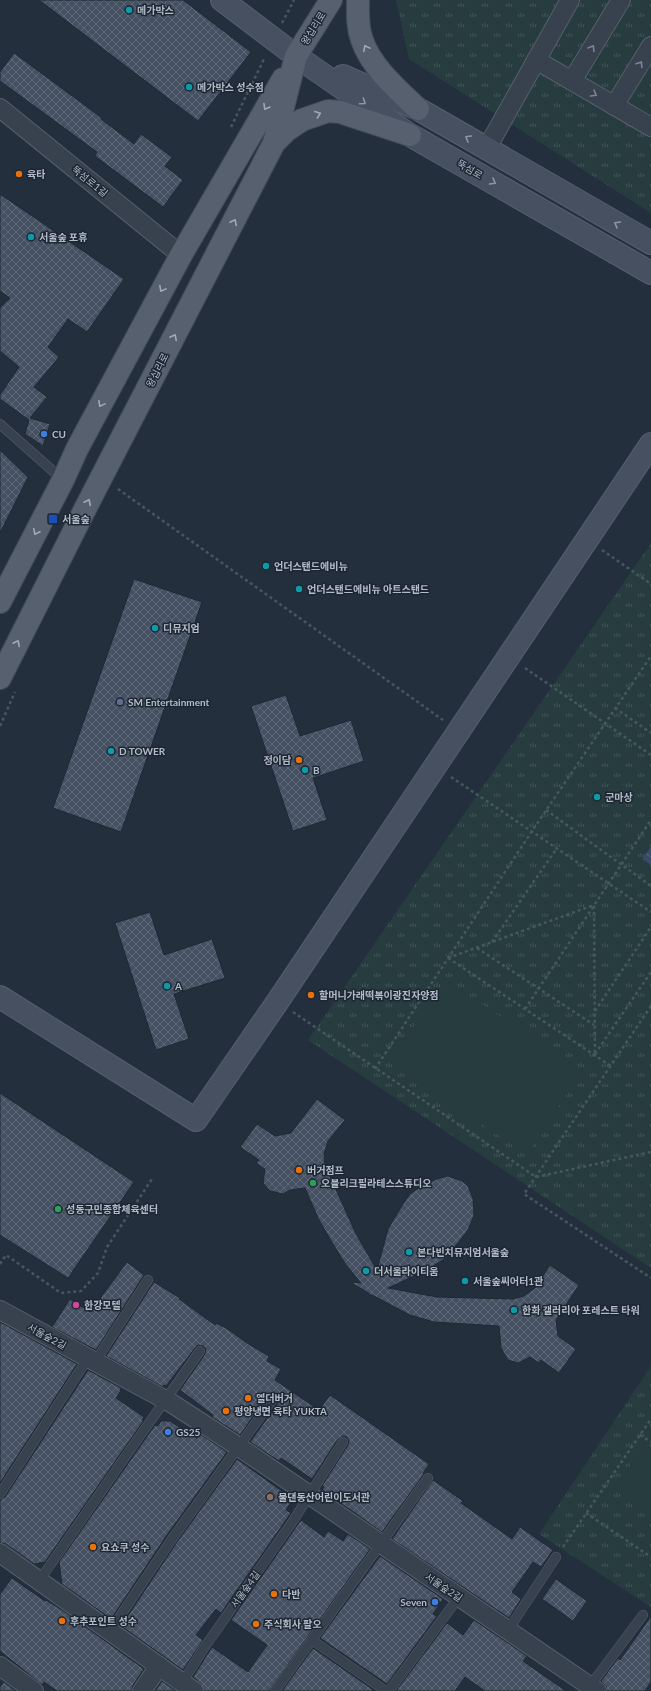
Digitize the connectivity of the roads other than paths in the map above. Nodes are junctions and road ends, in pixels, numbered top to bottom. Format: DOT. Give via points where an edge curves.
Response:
graph roads {
  1 [pos="222,0"];
  2 [pos="327,0"];
  3 [pos="331,0"];
  4 [pos="358,0"];
  5 [pos="570,0"];
  6 [pos="621,0"];
  7 [pos="651,46"];
  8 [pos="296,56"];
  9 [pos="536,60"];
  10 [pos="572,81"];
  11 [pos="614,106"];
  12 [pos="0,108"];
  13 [pos="418,109"];
  14 [pos="651,127"];
  15 [pos="410,135"];
  16 [pos="274,143"];
  17 [pos="487,148"];
  18 [pos="651,243"];
  19 [pos="181,255"];
  20 [pos="651,273"];
  21 [pos="0,424"];
  22 [pos="651,444"];
  23 [pos="63,480"];
  24 [pos="0,600"];
  25 [pos="0,678"];
  26 [pos="0,997"];
  27 [pos="148,1280"];
  28 [pos="0,1310"];
  29 [pos="200,1351"];
  30 [pos="91,1360"];
  31 [pos="273,1399"];
  32 [pos="166,1400"];
  33 [pos="343,1442"];
  34 [pos="239,1447"];
  35 [pos="428,1478"];
  36 [pos="0,1494"];
  37 [pos="310,1495"];
  38 [pos="381,1544"];
  39 [pos="0,1553"];
  40 [pos="556,1557"];
  41 [pos="39,1581"];
  42 [pos="459,1597"];
  43 [pos="643,1615"];
  44 [pos="508,1630"];
  45 [pos="110,1631"];
  46 [pos="312,1640"];
  47 [pos="0,1666"];
  48 [pos="159,1666"];
  49 [pos="188,1687"];
  50 [pos="594,1689"];
  51 [pos="34,1691"];
  52 [pos="142,1691"];
  53 [pos="275,1691"];
  54 [pos="387,1691"];
  1 -- 8 [label="street, 뚝섬로"];
  2 -- 8 [label="main road, 왕십리로"];
  3 -- 8 [label="main road, 왕십리로"];
  13 -- 4 [label="main road, one-way" via="383,73 366,49 360,31"];
  5 -- 9 [label="street"];
  10 -- 6 [label="street, one-way"];
  11 -- 7 [label="street, one-way"];
  8 -- 13 [label="street, 뚝섬로"];
  8 -- 15 [label="street, 뚝섬로, one-way"];
  8 -- 16 [label="main road, 왕십리로"];
  8 -- 19 [label="main road, 왕십리로, one-way"];
  9 -- 10 [label="street"];
  9 -- 17 [label="street"];
  10 -- 11 [label="street, one-way"];
  11 -- 14 [label="street"];
  12 -- 19 [label="street, 뚝섬로1길"];
  17 -- 13 [label="street, 뚝섬로, one-way"];
  16 -- 15 [label="main road, one-way" via="302,120 328,111 340,112"];
  15 -- 20 [label="street, 뚝섬로, one-way"];
  25 -- 16 [label="main road, 왕십리로, one-way"];
  18 -- 17 [label="street, 뚝섬로, one-way"];
  19 -- 23 [label="main road, 왕십리로, one-way"];
  21 -- 23 [label="lane"];
  22 -- 26 [label="street" via="196,1120"];
  23 -- 24 [label="main road, 왕십리로, one-way"];
  27 -- 30 [label="lane"];
  28 -- 30 [label="street, 서울숲2길"];
  29 -- 32 [label="lane"];
  30 -- 32 [label="street, 서울숲2길"];
  30 -- 36 [label="lane"];
  31 -- 34 [label="lane"];
  32 -- 34 [label="street, 서울숲2길"];
  32 -- 41 [label="lane"];
  33 -- 37 [label="lane"];
  34 -- 37 [label="street, 서울숲2길"];
  34 -- 45 [label="lane" via="172,1539"];
  35 -- 38 [label="lane"];
  37 -- 38 [label="street, 서울숲2길"];
  37 -- 49 [label="lane, 서울숲4길" via="204,1648"];
  38 -- 42 [label="street, 서울숲2길"];
  38 -- 46 [label="lane"];
  39 -- 41 [label="street, 서울숲4길"];
  40 -- 44 [label="lane"];
  41 -- 45 [label="street, 서울숲4길"];
  42 -- 44 [label="street, 서울숲2길"];
  42 -- 54 [label="lane"];
  43 -- 50 [label="lane, 서울숲2길"];
  44 -- 50 [label="street, 서울숲2길"];
  45 -- 48 [label="street, 서울숲4길"];
  46 -- 53 [label="lane"];
  46 -- 54 [label="lane"];
  47 -- 51 [label="street"];
  48 -- 49 [label="street, 서울숲4길"];
  48 -- 52 [label="street"];
}
